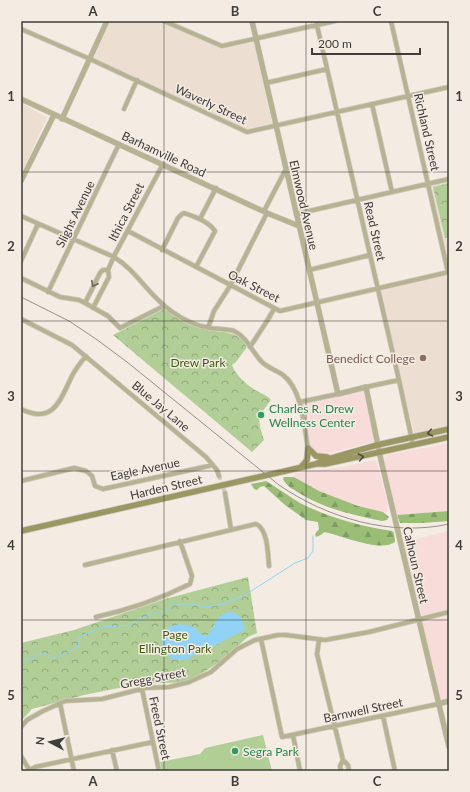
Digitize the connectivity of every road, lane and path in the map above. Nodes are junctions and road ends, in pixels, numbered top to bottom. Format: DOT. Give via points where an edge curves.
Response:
graph roads {
  1 [pos="107,21"];
  2 [pos="164,21"];
  3 [pos="252,21"];
  4 [pos="335,21"];
  5 [pos="391,21"];
  6 [pos="316,23"];
  7 [pos="21,28"];
  8 [pos="256,38"];
  9 [pos="90,59"];
  10 [pos="327,69"];
  11 [pos="137,80"];
  12 [pos="266,84"];
  13 [pos="449,87"];
  14 [pos="408,95"];
  15 [pos="21,99"];
  16 [pos="372,104"];
  17 [pos="124,109"];
  18 [pos="337,111"];
  19 [pos="54,115"];
  20 [pos="62,119"];
  21 [pos="276,125"];
  22 [pos="119,144"];
  23 [pos="163,164"];
  24 [pos="286,169"];
  25 [pos="449,179"];
  26 [pos="21,181"];
  27 [pos="428,184"];
  28 [pos="216,188"];
  29 [pos="392,192"];
  30 [pos="357,201"];
  31 [pos="266,212"];
  32 [pos="296,214"];
  33 [pos="21,216"];
  34 [pos="200,219"];
  35 [pos="38,224"];
  36 [pos="299,226"];
  37 [pos="128,231"];
  38 [pos="73,240"];
  39 [pos="162,250"];
  40 [pos="370,255"];
  41 [pos="114,257"];
  42 [pos="21,261"];
  43 [pos="196,268"];
  44 [pos="108,270"];
  45 [pos="309,270"];
  46 [pos="449,272"];
  47 [pos="21,278"];
  48 [pos="230,286"];
  49 [pos="378,288"];
  50 [pos="48,292"];
  51 [pos="84,303"];
  52 [pos="317,303"];
  53 [pos="164,306"];
  54 [pos="93,308"];
  55 [pos="274,309"];
  56 [pos="21,319"];
  57 [pos="208,328"];
  58 [pos="250,347"];
  59 [pos="86,356"];
  60 [pos="399,380"];
  61 [pos="366,387"];
  62 [pos="338,394"];
  63 [pos="300,402"];
  64 [pos="21,409"];
  65 [pos="449,429"];
  66 [pos="411,437"];
  67 [pos="449,437"];
  68 [pos="377,445"];
  69 [pos="413,445"];
  70 [pos="308,448"];
  71 [pos="379,453"];
  72 [pos="338,456"];
  73 [pos="316,464"];
  74 [pos="213,465"];
  75 [pos="301,467"];
  76 [pos="219,476"];
  77 [pos="21,480"];
  78 [pos="225,493"];
  79 [pos="231,529"];
  80 [pos="21,531"];
  81 [pos="180,542"];
  82 [pos="85,565"];
  83 [pos="269,566"];
  84 [pos="449,612"];
  85 [pos="96,618"];
  86 [pos="418,620"];
  87 [pos="261,639"];
  88 [pos="319,640"];
  89 [pos="142,689"];
  90 [pos="449,701"];
  91 [pos="60,703"];
  92 [pos="438,704"];
  93 [pos="383,716"];
  94 [pos="335,726"];
  95 [pos="21,727"];
  96 [pos="293,735"];
  97 [pos="153,742"];
  98 [pos="449,747"];
  99 [pos="112,750"];
  100 [pos="21,756"];
  101 [pos="72,759"];
  102 [pos="343,760"];
  103 [pos="30,771"];
  104 [pos="74,771"];
  105 [pos="117,771"];
  106 [pos="160,771"];
  107 [pos="300,771"];
  108 [pos="341,771"];
  109 [pos="349,771"];
  110 [pos="395,771"];
  1 -- 9 [label="street"];
  2 -- 8 [label="street" via="222,46"];
  3 -- 8 [label="street, Elmwood Avenue"];
  4 -- 6 [label="street"];
  5 -- 14 [label="street, Richland Street"];
  6 -- 8 [label="street"];
  6 -- 10 [label="street, Read Street"];
  7 -- 9 [label="street, Waverly Street"];
  8 -- 12 [label="street, Elmwood Avenue"];
  9 -- 11 [label="street, Waverly Street"];
  9 -- 20 [label="street"];
  10 -- 12 [label="street"];
  10 -- 18 [label="street, Read Street"];
  11 -- 17 [label="street"];
  11 -- 21 [label="street, Waverly Street" via="247,132"];
  12 -- 21 [label="street, Elmwood Avenue"];
  13 -- 14 [label="street, Waverly Street"];
  14 -- 16 [label="street, Waverly Street"];
  14 -- 27 [label="street, Richland Street"];
  15 -- 19 [label="street, Barhamville Road"];
  16 -- 18 [label="street, Waverly Street"];
  16 -- 29 [label="street"];
  18 -- 21 [label="street, Waverly Street"];
  18 -- 30 [label="street, Read Street"];
  19 -- 20 [label="street, Barhamville Road"];
  19 -- 26 [label="street"];
  20 -- 22 [label="street, Barhamville Road"];
  21 -- 24 [label="street, Elmwood Avenue"];
  22 -- 23 [label="street, Barhamville Road"];
  22 -- 38 [label="street, Slighs Avenue"];
  23 -- 28 [label="street, Barhamville Road"];
  23 -- 37 [label="street, Ithica Street"];
  24 -- 31 [label="street"];
  24 -- 32 [label="street, Elmwood Avenue"];
  25 -- 27 [label="street"];
  27 -- 29 [label="street"];
  27 -- 46 [label="street, Richland Street"];
  28 -- 31 [label="street, Barhamville Road"];
  28 -- 34 [label="street"];
  29 -- 30 [label="street"];
  30 -- 32 [label="street"];
  30 -- 40 [label="street, Read Street"];
  31 -- 36 [label="street, Barhamville Road"];
  31 -- 48 [label="street"];
  32 -- 36 [label="street, Elmwood Avenue"];
  33 -- 35 [label="street"];
  34 -- 39 [label="street" via="182,214"];
  34 -- 43 [label="street" via="215,231"];
  35 -- 38 [label="street"];
  35 -- 42 [label="street"];
  36 -- 45 [label="street, Elmwood Avenue"];
  37 -- 39 [label="street, Oak Street"];
  37 -- 41 [label="street, Ithica Street"];
  38 -- 41 [label="street"];
  38 -- 50 [label="street, Slighs Avenue"];
  39 -- 43 [label="street, Oak Street"];
  40 -- 45 [label="street"];
  40 -- 49 [label="street, Read Street"];
  41 -- 44 [label="street, Ithica Street"];
  41 -- 53 [label="street" via="125,264"];
  43 -- 48 [label="street, Oak Street"];
  44 -- 51 [label="street, Ithica Street, one-way" via="100,272"];
  44 -- 54 [label="street, Ithica Street" via="109,277"];
  45 -- 52 [label="street, Elmwood Avenue"];
  46 -- 49 [label="street, Oak Street"];
  47 -- 50 [label="street"];
  48 -- 55 [label="street, Oak Street"];
  48 -- 57 [label="street" via="214,311"];
  49 -- 52 [label="street, Oak Street"];
  49 -- 60 [label="street, Read Street"];
  50 -- 51 [label="street"];
  51 -- 54 [label="street"];
  52 -- 55 [label="street, Oak Street" via="280,311"];
  52 -- 62 [label="street, Elmwood Avenue"];
  53 -- 54 [label="street" via="120,328 108,316"];
  53 -- 57 [label="street" via="183,319"];
  55 -- 58 [label="street"];
  56 -- 59 [label="street, Blue Jay Lane" via="72,345"];
  57 -- 58 [label="street" via="233,331 246,340"];
  58 -- 63 [label="street" via="263,363 289,381"];
  59 -- 64 [label="street" via="73,374 64,395 51,411 36,414"];
  59 -- 74 [label="street, Blue Jay Lane"];
  60 -- 61 [label="street"];
  60 -- 66 [label="street, Read Street"];
  61 -- 62 [label="street"];
  61 -- 68 [label="street, Calhoun Street"];
  62 -- 63 [label="street"];
  63 -- 70 [label="street"];
  65 -- 66 [label="main road, Harden Street, one-way"];
  66 -- 68 [label="main road, Harden Street"];
  66 -- 69 [label="street, Read Street"];
  67 -- 69 [label="main road, Harden Street"];
  68 -- 71 [label="street, Calhoun Street"];
  68 -- 72 [label="main road, Harden Street"];
  69 -- 71 [label="main road, Harden Street"];
  70 -- 72 [label="main road" via="317,457"];
  70 -- 75 [label="main road" via="307,460"];
  73 -- 71 [label="main road, Harden Street, one-way" via="322,465"];
  71 -- 86 [label="street, Calhoun Street"];
  72 -- 73 [label="main road, Harden Street" via="321,460"];
  73 -- 75 [label="main road, Harden Street"];
  74 -- 76 [label="street, Blue Jay Lane"];
  74 -- 77 [label="street, Eagle Avenue" via="103,489 95,486 92,476 74,468"];
  75 -- 80 [label="main road, Harden Street"];
  78 -- 79 [label="street"];
  79 -- 81 [label="street"];
  79 -- 83 [label="street" via="256,524 260,526 264,533"];
  81 -- 82 [label="street"];
  81 -- 85 [label="street" via="192,576 190,584 145,603"];
  84 -- 86 [label="street, Gregg Street"];
  86 -- 88 [label="street, Gregg Street" via="369,632"];
  86 -- 92 [label="street, Calhoun Street"];
  87 -- 88 [label="street, Gregg Street" via="286,635"];
  87 -- 89 [label="street, Gregg Street" via="243,645 211,672 194,680 169,687"];
  87 -- 96 [label="street, Barnwell Street" via="282,737"];
  88 -- 94 [label="street" via="317,654"];
  89 -- 91 [label="street, Gregg Street" via="102,698"];
  89 -- 97 [label="street, Freed Street"];
  90 -- 92 [label="street, Barnwell Street"];
  91 -- 95 [label="street, Gregg Street" via="28,720"];
  91 -- 101 [label="street"];
  92 -- 93 [label="street, Barnwell Street"];
  92 -- 98 [label="street, Calhoun Street"];
  93 -- 94 [label="street, Barnwell Street"];
  93 -- 110 [label="street"];
  94 -- 96 [label="street, Barnwell Street"];
  94 -- 102 [label="street"];
  96 -- 107 [label="street"];
  97 -- 99 [label="street"];
  97 -- 106 [label="street, Freed Street"];
  99 -- 101 [label="street"];
  99 -- 105 [label="street"];
  100 -- 103 [label="street"];
  101 -- 103 [label="street" via="35,767"];
  101 -- 104 [label="street"];
  102 -- 108 [label="street"];
  102 -- 109 [label="street"];
}
